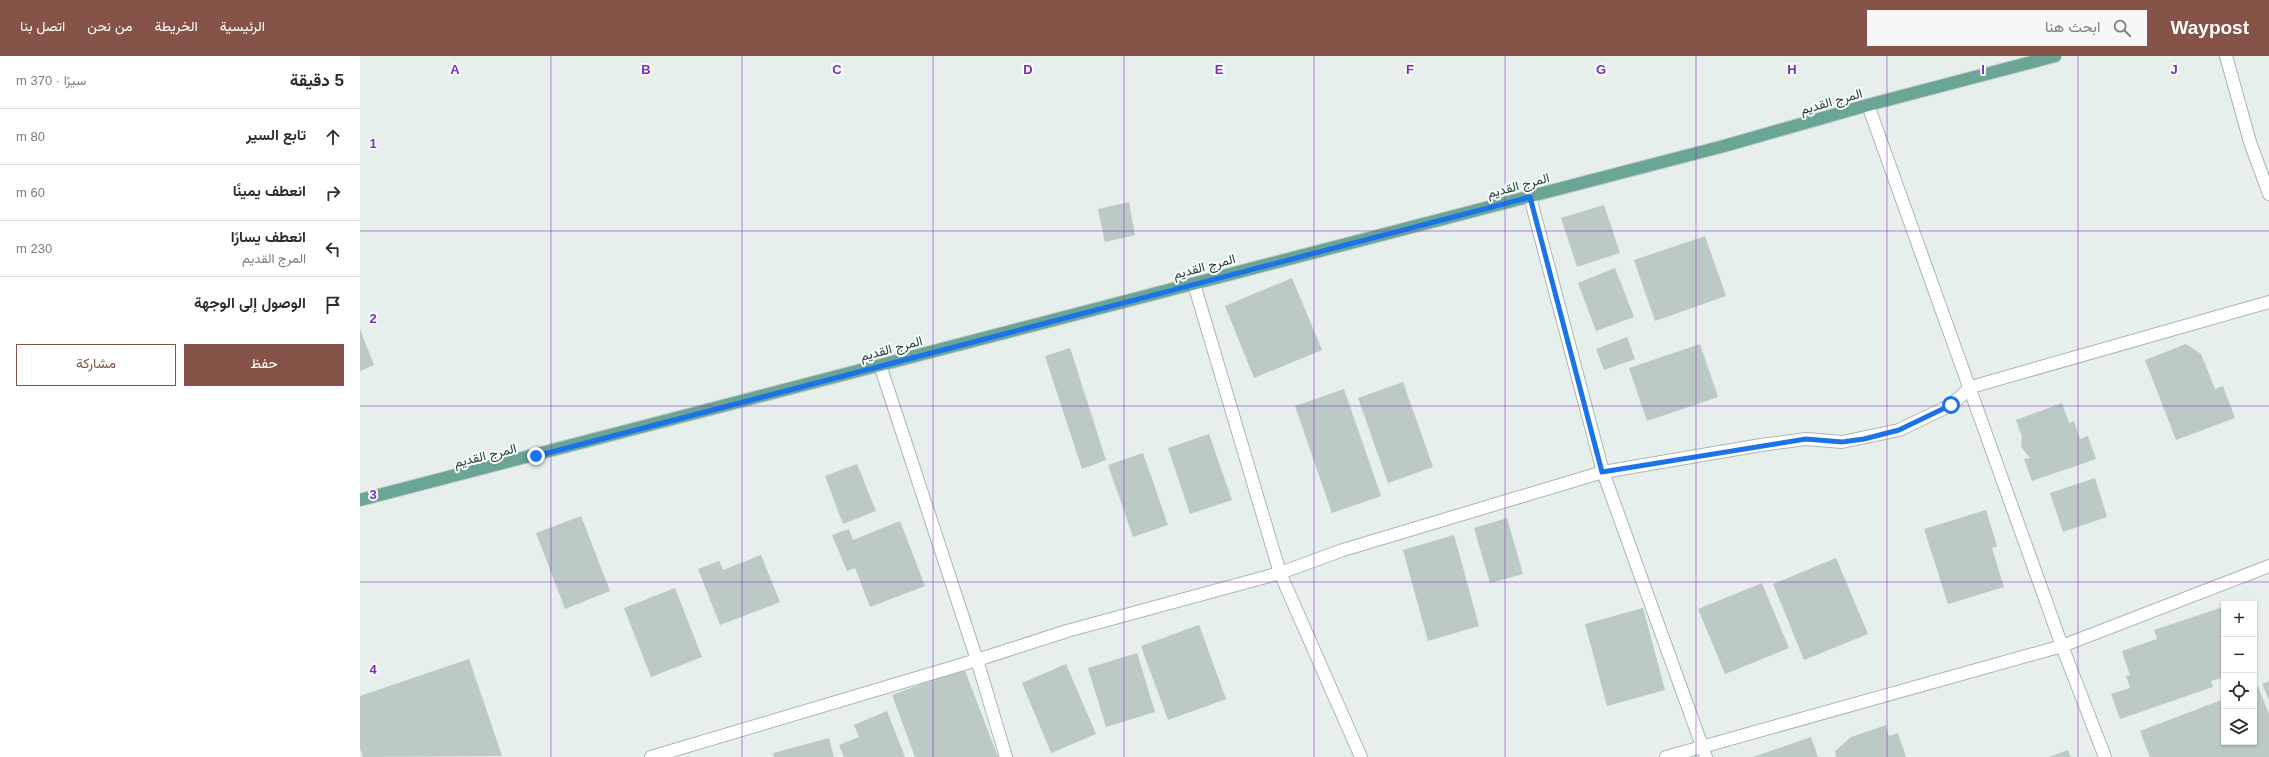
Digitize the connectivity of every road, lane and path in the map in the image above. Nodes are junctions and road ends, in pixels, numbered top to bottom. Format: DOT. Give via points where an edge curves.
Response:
graph roads {
  1 [pos="2055,56"];
  2 [pos="2226,56"];
  3 [pos="1868,105"];
  4 [pos="2269,194"];
  5 [pos="1530,197"];
  6 [pos="1194,284"];
  7 [pos="2269,302"];
  8 [pos="880,365"];
  9 [pos="1971,387"];
  10 [pos="1602,472"];
  11 [pos="360,500"];
  12 [pos="2269,566"];
  13 [pos="1280,574"];
  14 [pos="2062,646"];
  15 [pos="977,660"];
  16 [pos="1704,752"];
  17 [pos="651,757"];
  18 [pos="1006,757"];
  19 [pos="1362,757"];
  20 [pos="1666,757"];
  21 [pos="2105,757"];
  1 -- 3 [label="main road, المرج القديم"];
  2 -- 4 [label="street" via="2250,142"];
  3 -- 5 [label="main road, المرج القديم"];
  3 -- 9 [label="street"];
  5 -- 6 [label="main road, المرج القديم"];
  5 -- 10 [label="street"];
  6 -- 8 [label="main road, المرج القديم"];
  6 -- 13 [label="street"];
  7 -- 9 [label="street"];
  8 -- 11 [label="main road, المرج القديم"];
  8 -- 15 [label="street"];
  9 -- 10 [label="street" via="1951,405 1926,419 1899,430 1864,439 1842,442 1806,439"];
  9 -- 14 [label="street"];
  10 -- 13 [label="street" via="1343,550"];
  10 -- 16 [label="street"];
  12 -- 14 [label="street"];
  13 -- 15 [label="street" via="1067,631"];
  13 -- 19 [label="street"];
  14 -- 16 [label="street"];
  14 -- 21 [label="street"];
  15 -- 17 [label="street"];
  15 -- 18 [label="street"];
  16 -- 20 [label="street"];
}
